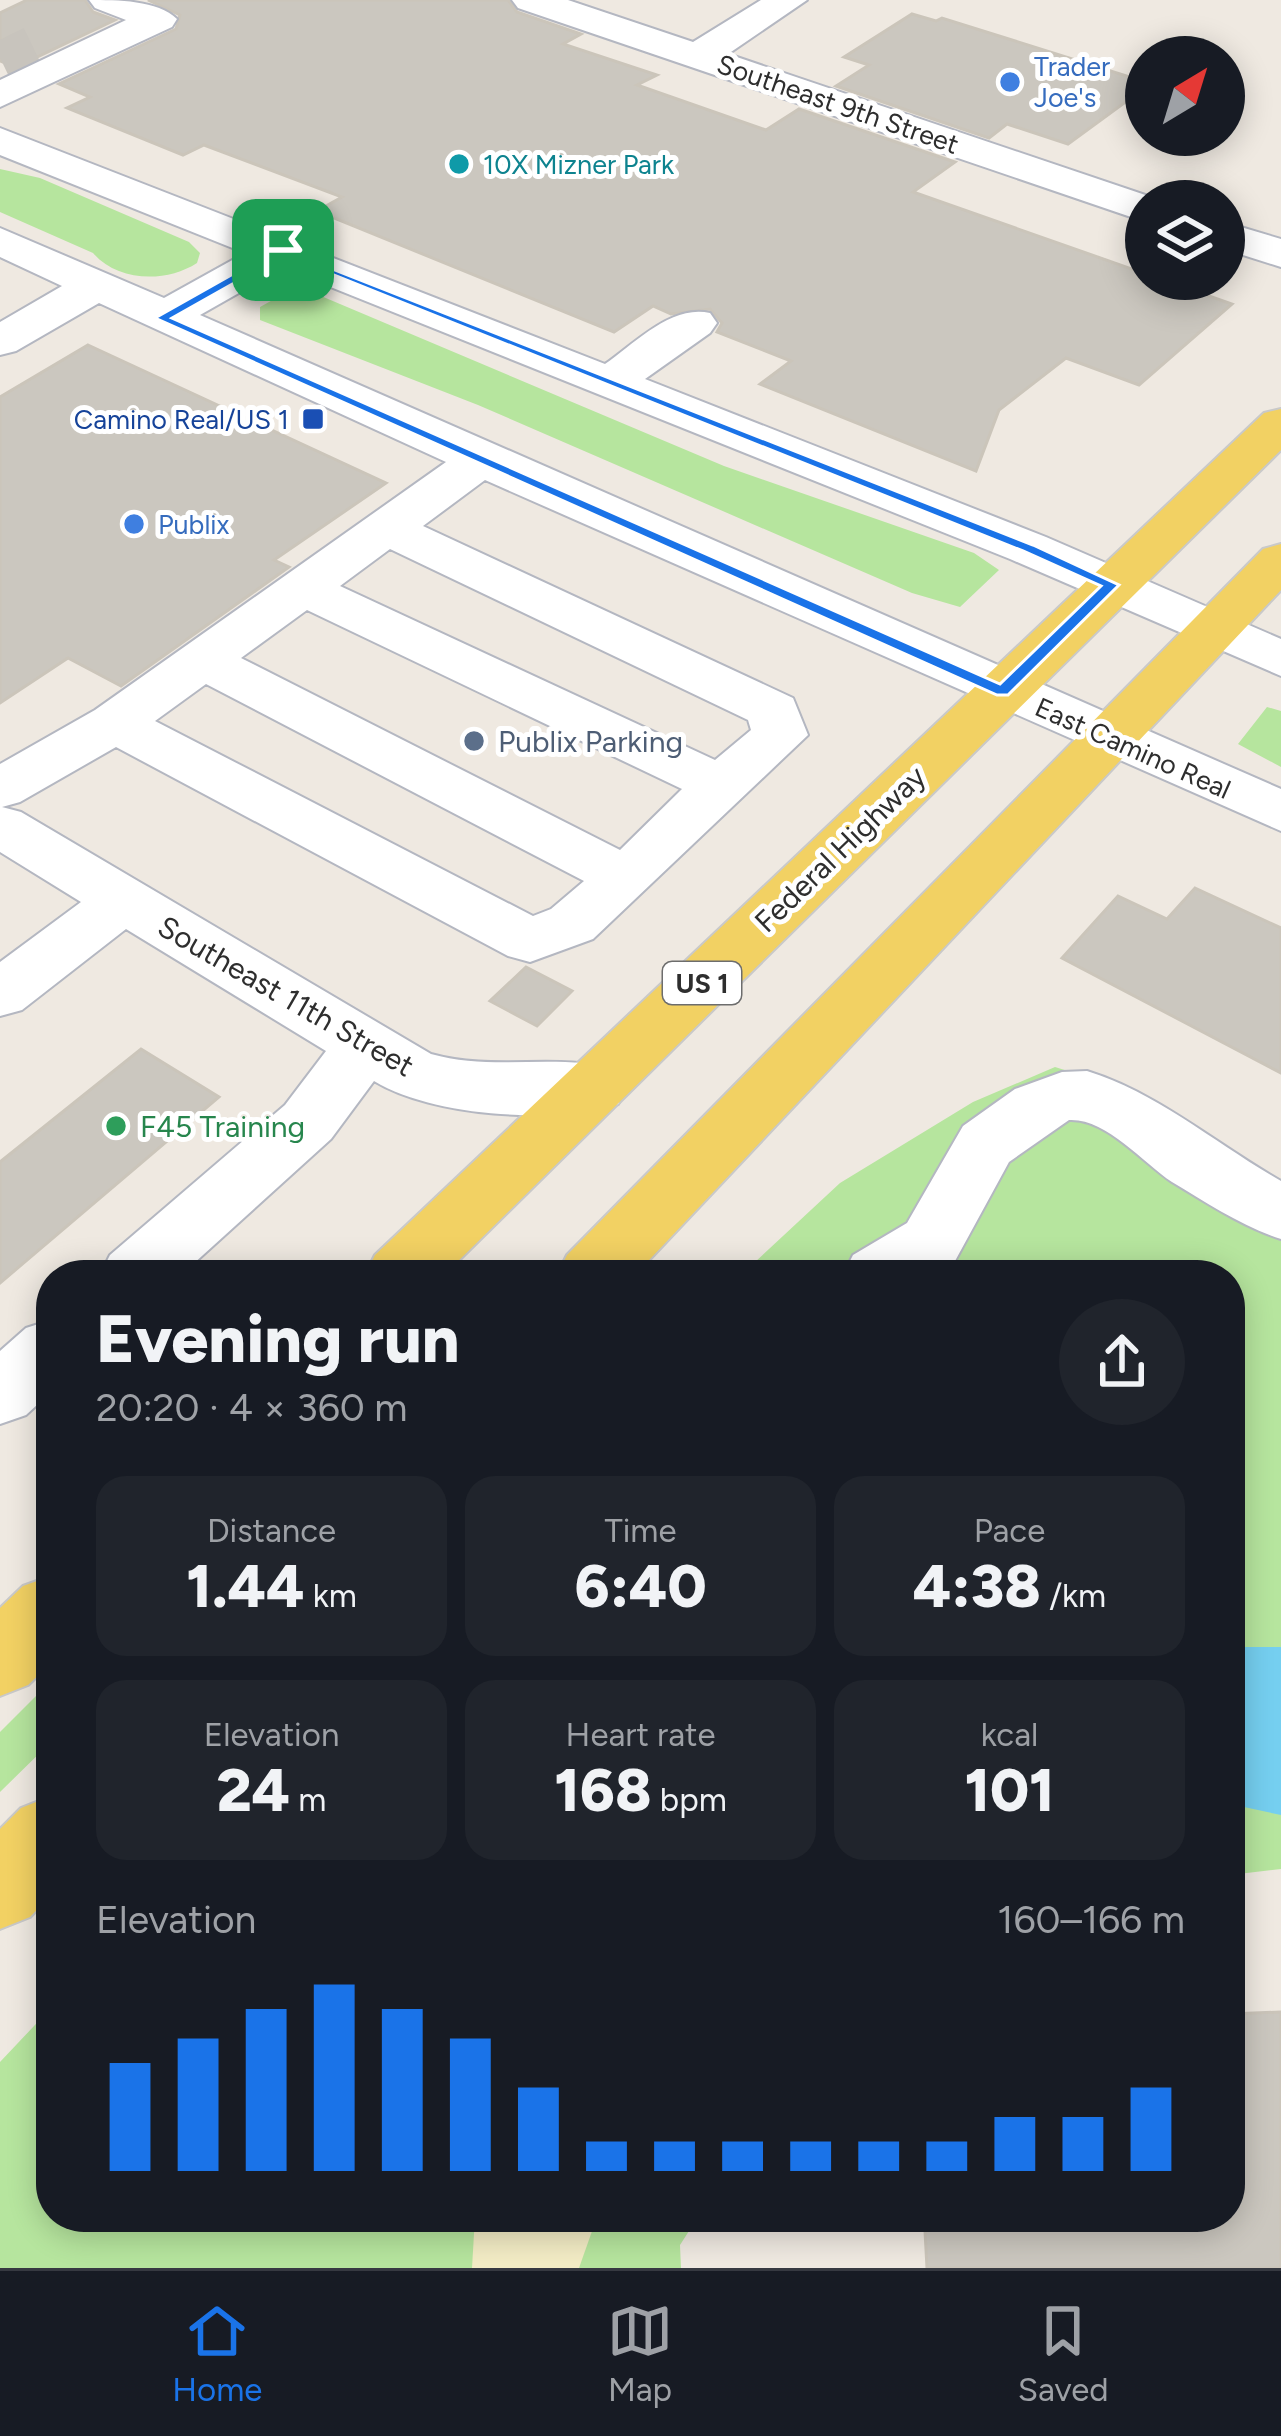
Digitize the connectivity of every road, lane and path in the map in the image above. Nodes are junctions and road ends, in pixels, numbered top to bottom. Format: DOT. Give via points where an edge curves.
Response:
graph roads {
  1 [pos="108,0"];
  2 [pos="530,0"];
  3 [pos="788,0"];
  4 [pos="667,11"];
  5 [pos="629,33"];
  6 [pos="697,56"];
  7 [pos="10,71"];
  8 [pos="0,140"];
  9 [pos="1125,201"];
  10 [pos="0,241"];
  11 [pos="1245,242"];
  12 [pos="283,250"];
  13 [pos="1281,254"];
  14 [pos="95,286"];
  15 [pos="162,318"];
  16 [pos="694,322"];
  17 [pos="0,341"];
  18 [pos="611,380"];
  19 [pos="1281,423"];
  20 [pos="481,460"];
  21 [pos="386,528"];
  22 [pos="1281,560"];
  23 [pos="1112,585"];
  24 [pos="302,588"];
  25 [pos="1213,629"];
  26 [pos="203,659"];
  27 [pos="1281,659"];
  28 [pos="1003,691"];
  29 [pos="115,723"];
  30 [pos="1107,737"];
  31 [pos="721,785"];
  32 [pos="0,789"];
  33 [pos="1281,812"];
  34 [pos="0,826"];
  35 [pos="626,878"];
  36 [pos="124,900"];
  37 [pos="0,994"];
  38 [pos="366,1046"];
  39 [pos="595,1087"];
  40 [pos="1281,1213"];
  41 [pos="152,1260"];
  42 [pos="416,1260"];
  43 [pos="606,1260"];
  44 [pos="902,1260"];
  45 [pos="36,1362"];
  46 [pos="0,1394"];
  47 [pos="36,1625"];
  48 [pos="0,1660"];
  49 [pos="36,1851"];
  50 [pos="0,1888"];
  1 -- 7 [label="street" via="158,19 78,57"];
  2 -- 5 [label="street, Southeast 9th Street"];
  3 -- 6 [label="street"];
  4 -- 5 [label="street"];
  5 -- 6 [label="street, Southeast 9th Street"];
  6 -- 9 [label="street, Southeast 9th Street"];
  8 -- 12 [label="street"];
  10 -- 14 [label="street, East Camino Real"];
  11 -- 13 [label="street"];
  12 -- 15 [label="street"];
  12 -- 18 [label="street"];
  14 -- 15 [label="street, East Camino Real"];
  14 -- 17 [label="street"];
  15 -- 20 [label="street, East Camino Real"];
  16 -- 18 [label="street"];
  18 -- 23 [label="street"];
  19 -- 23 [label="main road, Federal Highway / US 1"];
  20 -- 21 [label="street"];
  20 -- 28 [label="street, East Camino Real"];
  21 -- 24 [label="street"];
  21 -- 31 [label="street" via="773,710 780,735"];
  22 -- 25 [label="main road"];
  23 -- 25 [label="street"];
  23 -- 28 [label="main road, Federal Highway / US 1"];
  24 -- 26 [label="street"];
  24 -- 31 [label="street"];
  25 -- 27 [label="street"];
  25 -- 30 [label="main road"];
  26 -- 29 [label="street"];
  26 -- 35 [label="street"];
  28 -- 30 [label="street, East Camino Real"];
  28 -- 39 [label="main road, Federal Highway / US 1"];
  29 -- 32 [label="street"];
  29 -- 35 [label="street" via="530,941 572,925"];
  30 -- 33 [label="street, East Camino Real"];
  30 -- 43 [label="main road"];
  31 -- 35 [label="street"];
  34 -- 36 [label="street, Southeast 11th Street"];
  36 -- 37 [label="street"];
  36 -- 38 [label="street, Southeast 11th Street"];
  38 -- 39 [label="street, Southeast 11th Street" via="410,1072 470,1090"];
  38 -- 41 [label="street" via="308,1122"];
  39 -- 42 [label="main road, Federal Highway / US 1"];
  40 -- 44 [label="street" via="1114,1105 1062,1096 986,1144 931,1242"];
  45 -- 46 [label="street"];
  47 -- 48 [label="main road"];
  49 -- 50 [label="main road"];
}
